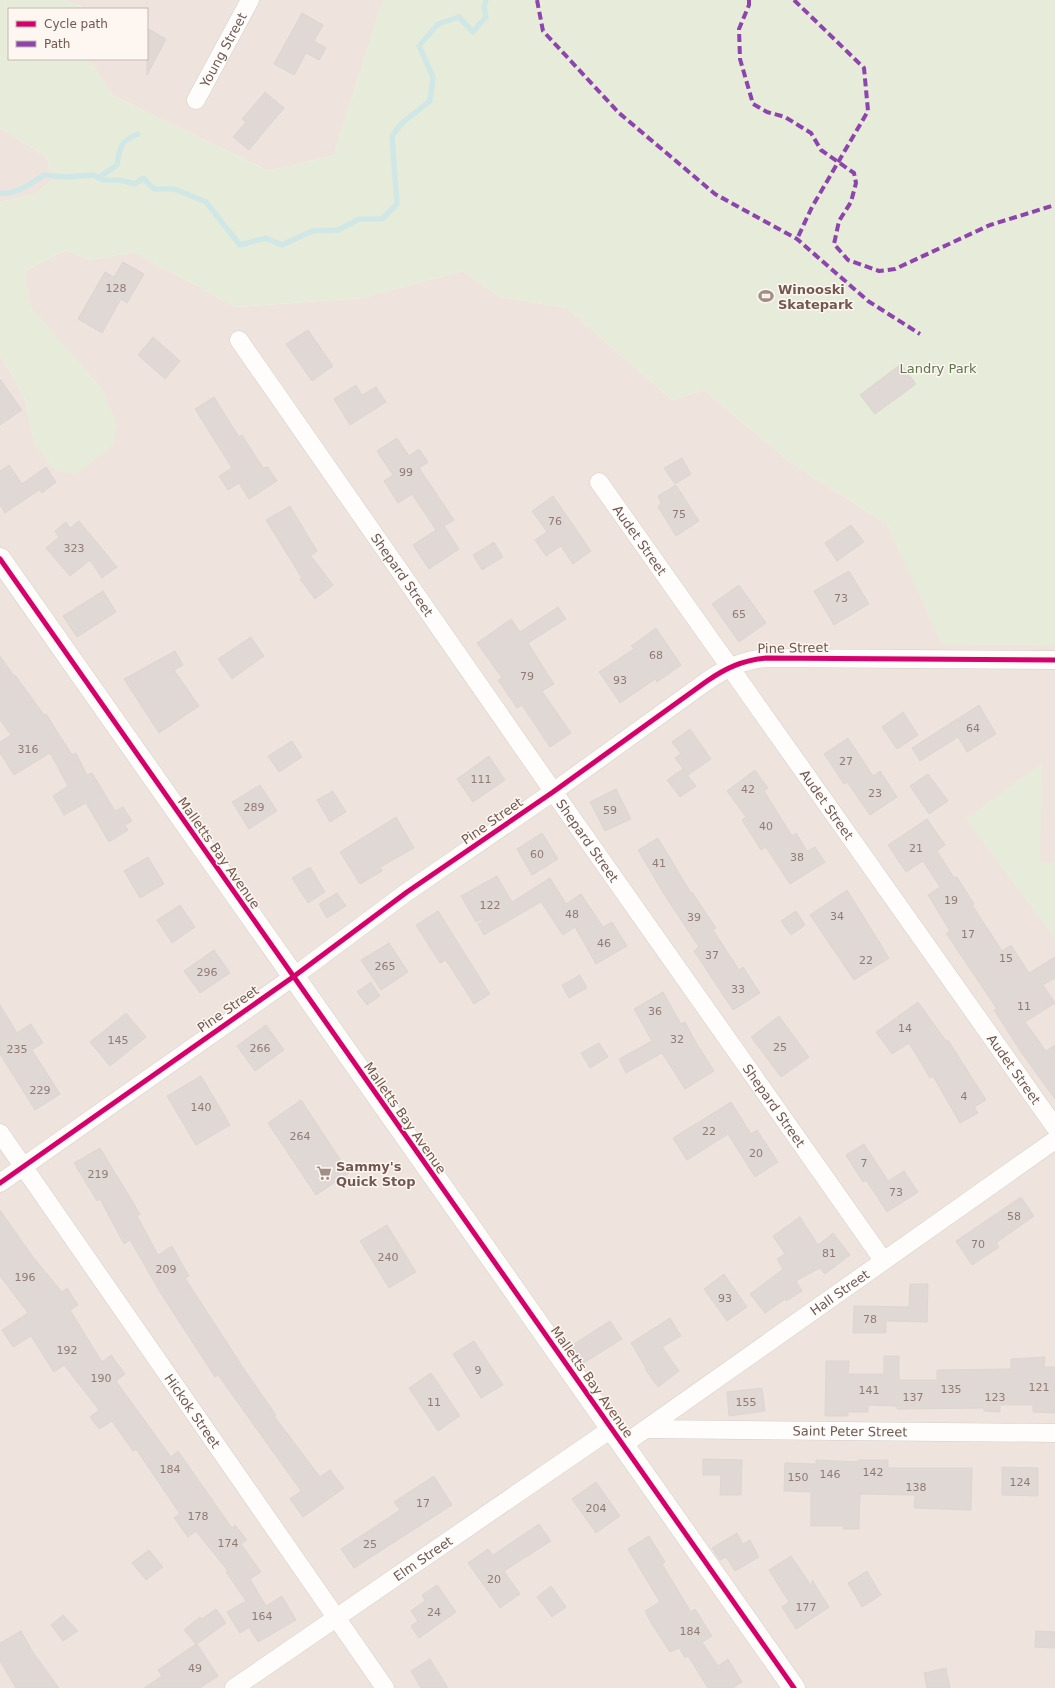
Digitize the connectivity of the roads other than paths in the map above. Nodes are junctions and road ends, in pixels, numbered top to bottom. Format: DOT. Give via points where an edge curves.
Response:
graph roads {
  1 [pos="250,0"];
  2 [pos="196,100"];
  3 [pos="239,340"];
  4 [pos="599,482"];
  5 [pos="0,559"];
  6 [pos="1055,660"];
  7 [pos="730,667"];
  8 [pos="553,792"];
  9 [pos="292,977"];
  10 [pos="1055,1127"];
  11 [pos="0,1133"];
  12 [pos="1055,1140"];
  13 [pos="23,1167"];
  14 [pos="0,1183"];
  15 [pos="883,1260"];
  16 [pos="646,1429"];
  17 [pos="1055,1433"];
  18 [pos="617,1437"];
  19 [pos="336,1618"];
  20 [pos="234,1688"];
  21 [pos="384,1688"];
  22 [pos="794,1688"];
  1 -- 2 [label="street, Young Street"];
  3 -- 8 [label="street, Shepard Street"];
  4 -- 7 [label="street, Audet Street"];
  5 -- 9 [label="street, Malletts Bay Avenue"];
  6 -- 7 [label="street, Pine Street" via="766,658"];
  7 -- 8 [label="street, Pine Street" via="707,680"];
  7 -- 10 [label="street, Audet Street"];
  8 -- 9 [label="street, Pine Street" via="407,892"];
  8 -- 15 [label="street, Shepard Street"];
  9 -- 13 [label="street, Pine Street"];
  9 -- 18 [label="street, Malletts Bay Avenue"];
  11 -- 13 [label="street, Hickok Street"];
  12 -- 15 [label="street, Hall Street"];
  13 -- 14 [label="street, Pine Street"];
  13 -- 19 [label="street, Hickok Street"];
  15 -- 16 [label="street, Hall Street"];
  16 -- 17 [label="street, Saint Peter Street"];
  16 -- 18 [label="street, Hall Street"];
  18 -- 19 [label="street, Elm Street"];
  18 -- 22 [label="street, Malletts Bay Avenue"];
  19 -- 20 [label="street, Elm Street"];
  19 -- 21 [label="street, Hickok Street"];
}
